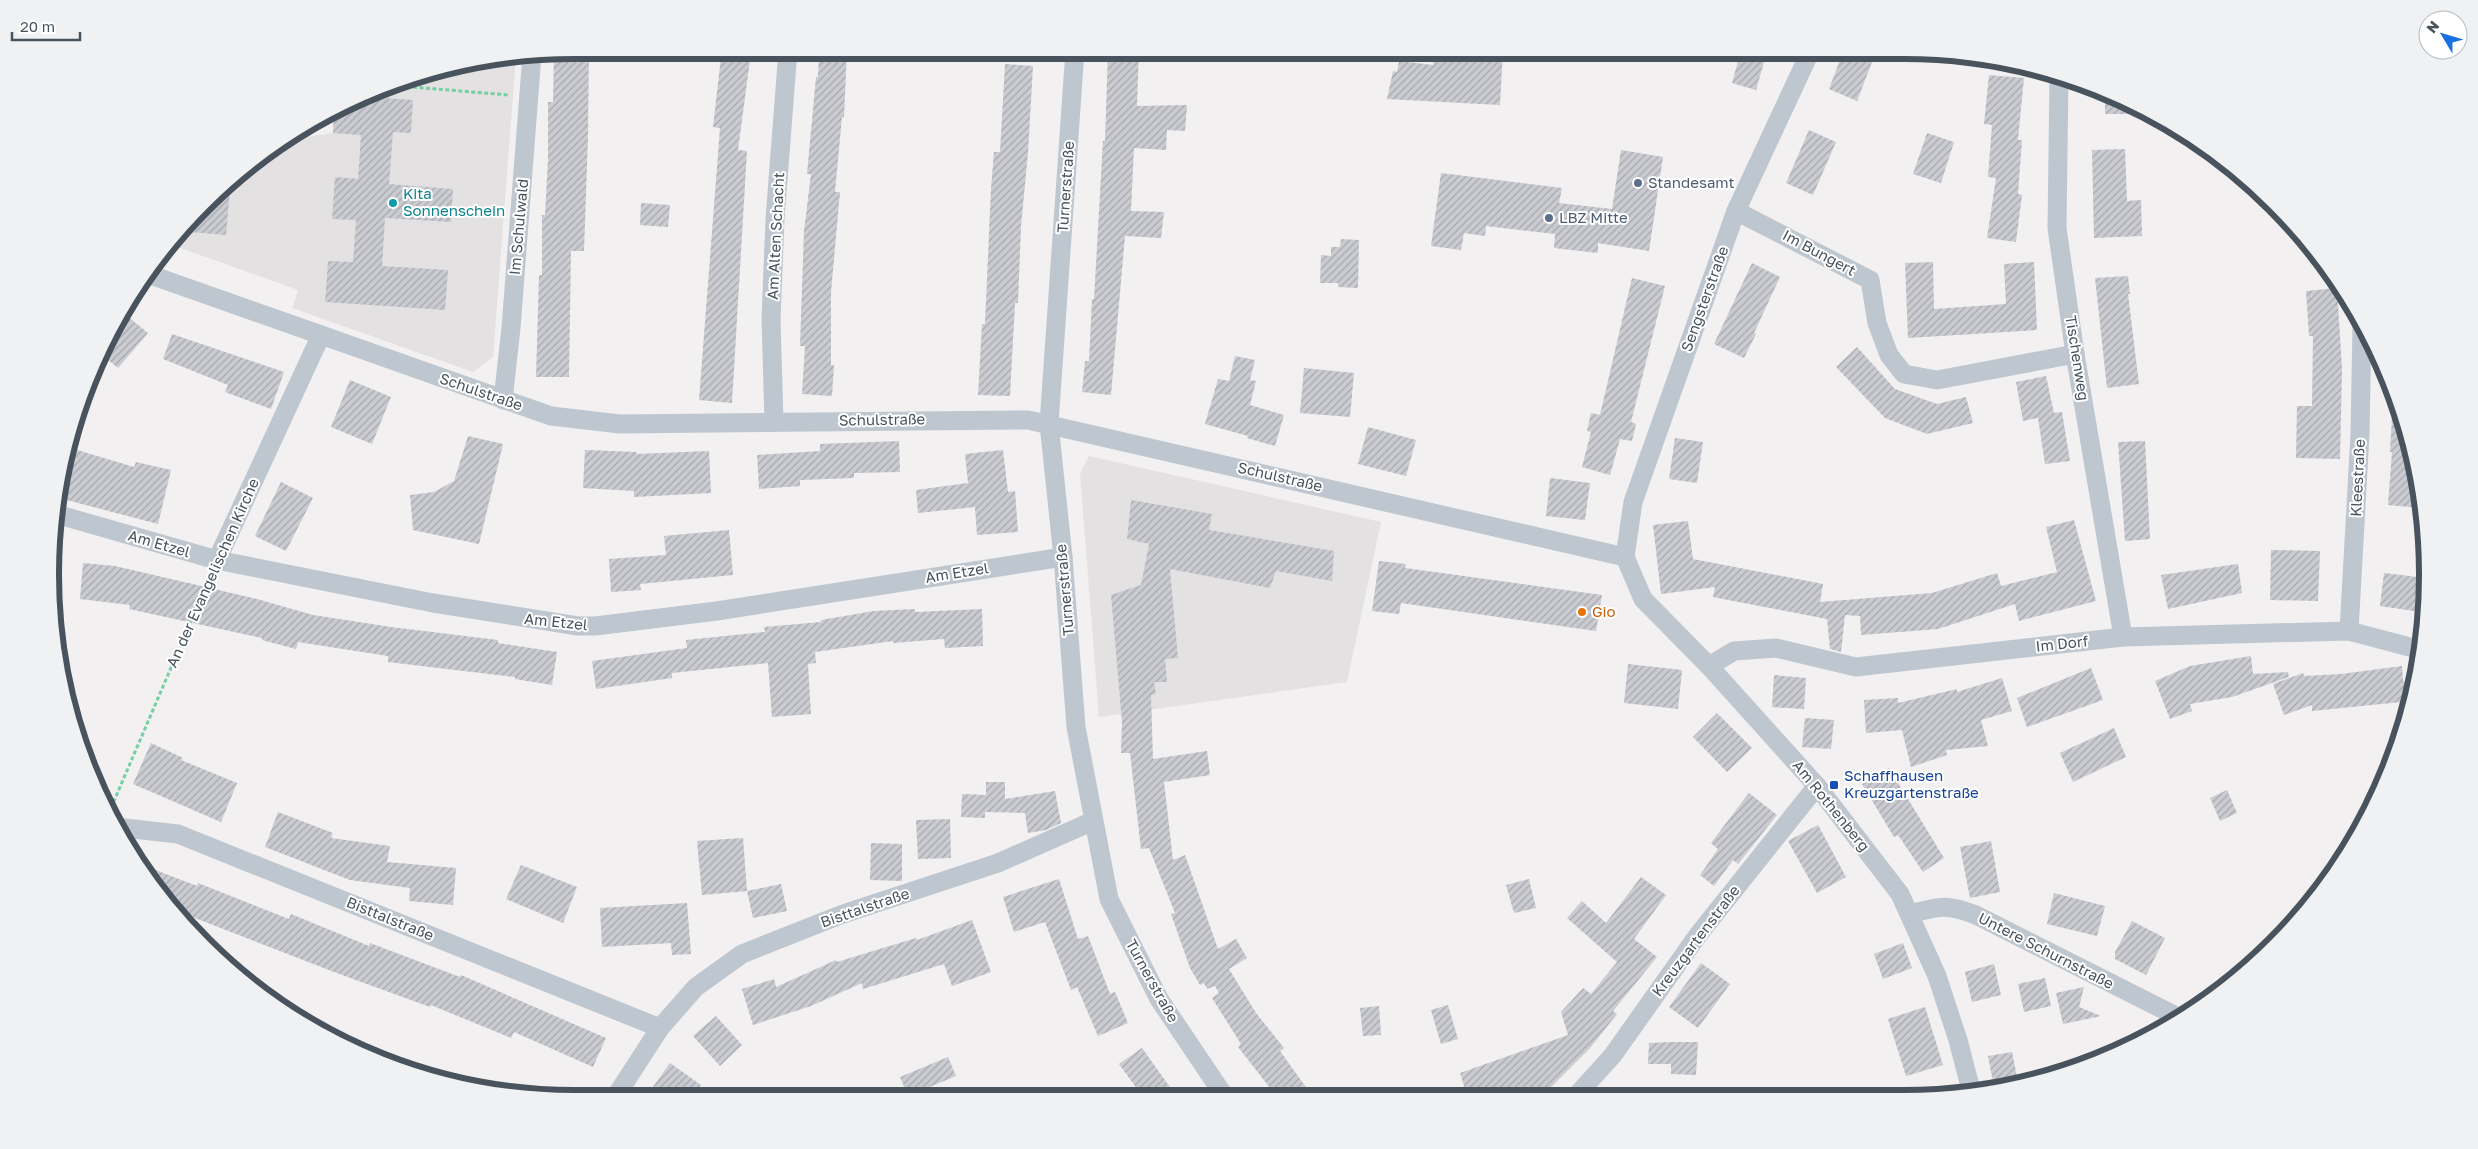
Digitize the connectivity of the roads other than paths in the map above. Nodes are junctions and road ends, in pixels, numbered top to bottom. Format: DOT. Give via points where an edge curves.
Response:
graph roads {
  1 [pos="787,59"];
  2 [pos="1074,59"];
  3 [pos="1808,59"];
  4 [pos="532,61"];
  5 [pos="2059,83"];
  6 [pos="1736,211"];
  7 [pos="154,276"];
  8 [pos="321,335"];
  9 [pos="2362,338"];
  10 [pos="2076,354"];
  11 [pos="503,400"];
  12 [pos="774,422"];
  13 [pos="1049,424"];
  14 [pos="62,516"];
  15 [pos="1063,557"];
  16 [pos="1625,557"];
  17 [pos="217,560"];
  18 [pos="2349,631"];
  19 [pos="2123,637"];
  20 [pos="2414,648"];
  21 [pos="1709,666"];
  22 [pos="1817,786"];
  23 [pos="1093,821"];
  24 [pos="126,828"];
  25 [pos="1910,914"];
  26 [pos="2173,1014"];
  27 [pos="660,1028"];
  28 [pos="1970,1086"];
  29 [pos="619,1090"];
  30 [pos="1220,1090"];
  31 [pos="1581,1090"];
  1 -- 12 [label="street, Am Alten Schacht" via="775,219 772,319"];
  2 -- 13 [label="street, Turnerstraße"];
  3 -- 6 [label="street, Sengsterstraße"];
  4 -- 11 [label="street, Im Schulwald"];
  5 -- 10 [label="street, Tischenweg" via="2057,228"];
  6 -- 10 [label="street, Im Bungert" via="1870,280 1877,323 1889,355 1904,374 1937,380"];
  6 -- 16 [label="street, Sengsterstraße" via="1633,502"];
  7 -- 8 [label="street, Schulstraße"];
  8 -- 11 [label="street, Schulstraße"];
  8 -- 17 [label="street, An der Evangelischen Kirche"];
  9 -- 18 [label="street, Kleestraße" via="2360,444"];
  10 -- 19 [label="street, Tischenweg"];
  11 -- 12 [label="street, Schulstraße" via="551,416 594,422"];
  12 -- 13 [label="street, Schulstraße" via="1002,419"];
  13 -- 15 [label="street, Turnerstraße"];
  13 -- 16 [label="street, Schulstraße"];
  14 -- 17 [label="street, Am Etzel"];
  15 -- 17 [label="street, Am Etzel" via="717,612 595,626 553,624"];
  15 -- 23 [label="street, Turnerstraße" via="1076,727"];
  16 -- 21 [label="street, Am Rothenberg" via="1643,599"];
  18 -- 19 [label="street, Im Dorf"];
  18 -- 20 [label="street, Im Dorf"];
  19 -- 21 [label="street, Im Dorf" via="1856,667 1776,648 1734,651"];
  21 -- 22 [label="street, Am Rothenberg"];
  22 -- 25 [label="street, Am Rothenberg" via="1900,894"];
  22 -- 31 [label="street, Kreuzgartenstraße" via="1698,935 1613,1055"];
  23 -- 27 [label="street, Bisttalstraße" via="998,863 843,914 742,954 696,986"];
  23 -- 30 [label="street, Turnerstraße" via="1109,899 1159,999"];
  24 -- 27 [label="street, Bisttalstraße" via="178,834"];
  25 -- 26 [label="street, Untere Schurnstraße" via="1938,907 1954,907 1976,915"];
  25 -- 28 [label="street, Am Rothenberg" via="1948,1006"];
  27 -- 29 [label="street, Bisttalstraße"];
}
